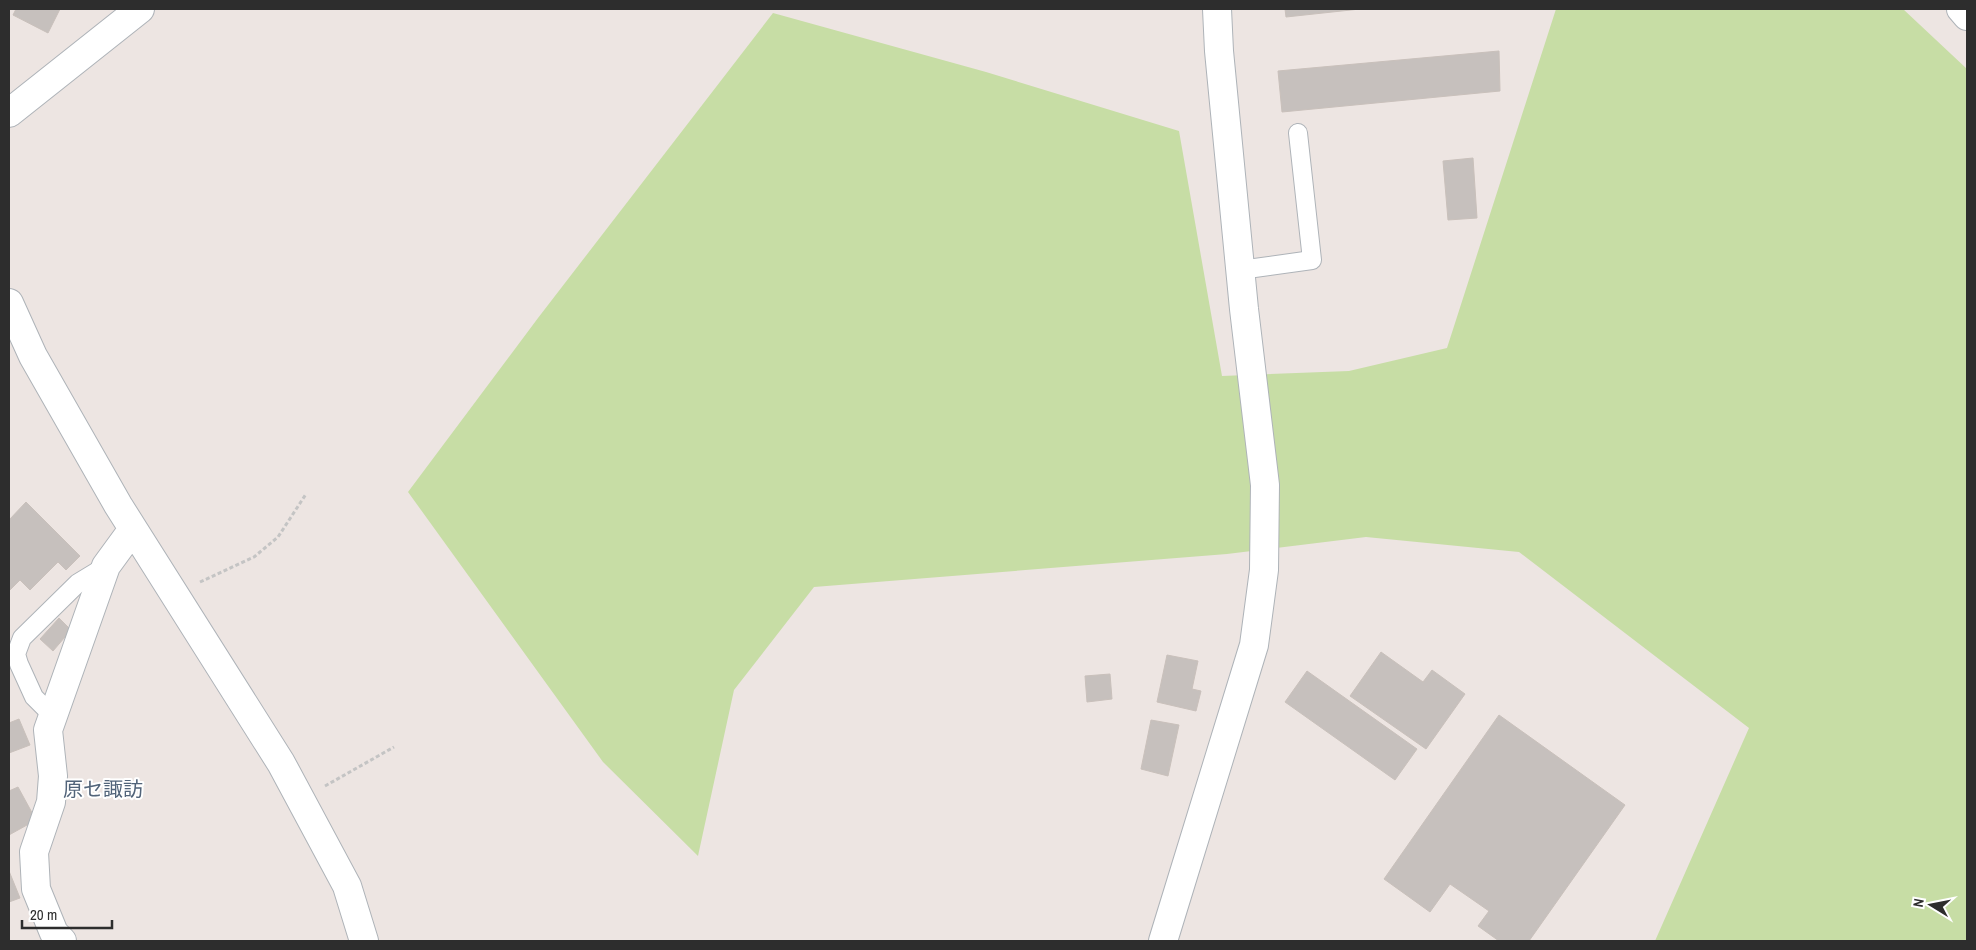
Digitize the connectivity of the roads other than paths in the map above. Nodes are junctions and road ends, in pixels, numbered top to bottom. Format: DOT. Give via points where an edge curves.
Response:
graph roads {
  1 [pos="140,9"];
  2 [pos="1217,9"];
  3 [pos="1961,9"];
  4 [pos="1967,16"];
  5 [pos="9,113"];
  6 [pos="1298,133"];
  7 [pos="1240,270"];
  8 [pos="9,303"];
  9 [pos="133,529"];
  10 [pos="106,566"];
  11 [pos="53,716"];
  12 [pos="62,941"];
  13 [pos="364,941"];
  14 [pos="1163,941"];
  1 -- 5 [label="street"];
  2 -- 7 [label="street"];
  3 -- 4 [label="street"];
  6 -- 7 [label="lane" via="1312,260"];
  7 -- 14 [label="street" via="1266,485 1264,570 1254,645"];
  8 -- 9 [label="street" via="33,356"];
  9 -- 10 [label="street"];
  9 -- 13 [label="street" via="281,763 347,886"];
  10 -- 11 [label="street"];
  10 -- 11 [label="lane" via="78,582 22,638 16,654 34,697"];
  11 -- 12 [label="street" via="48,730 53,776 51,802 34,852 36,889 54,933"];
}
